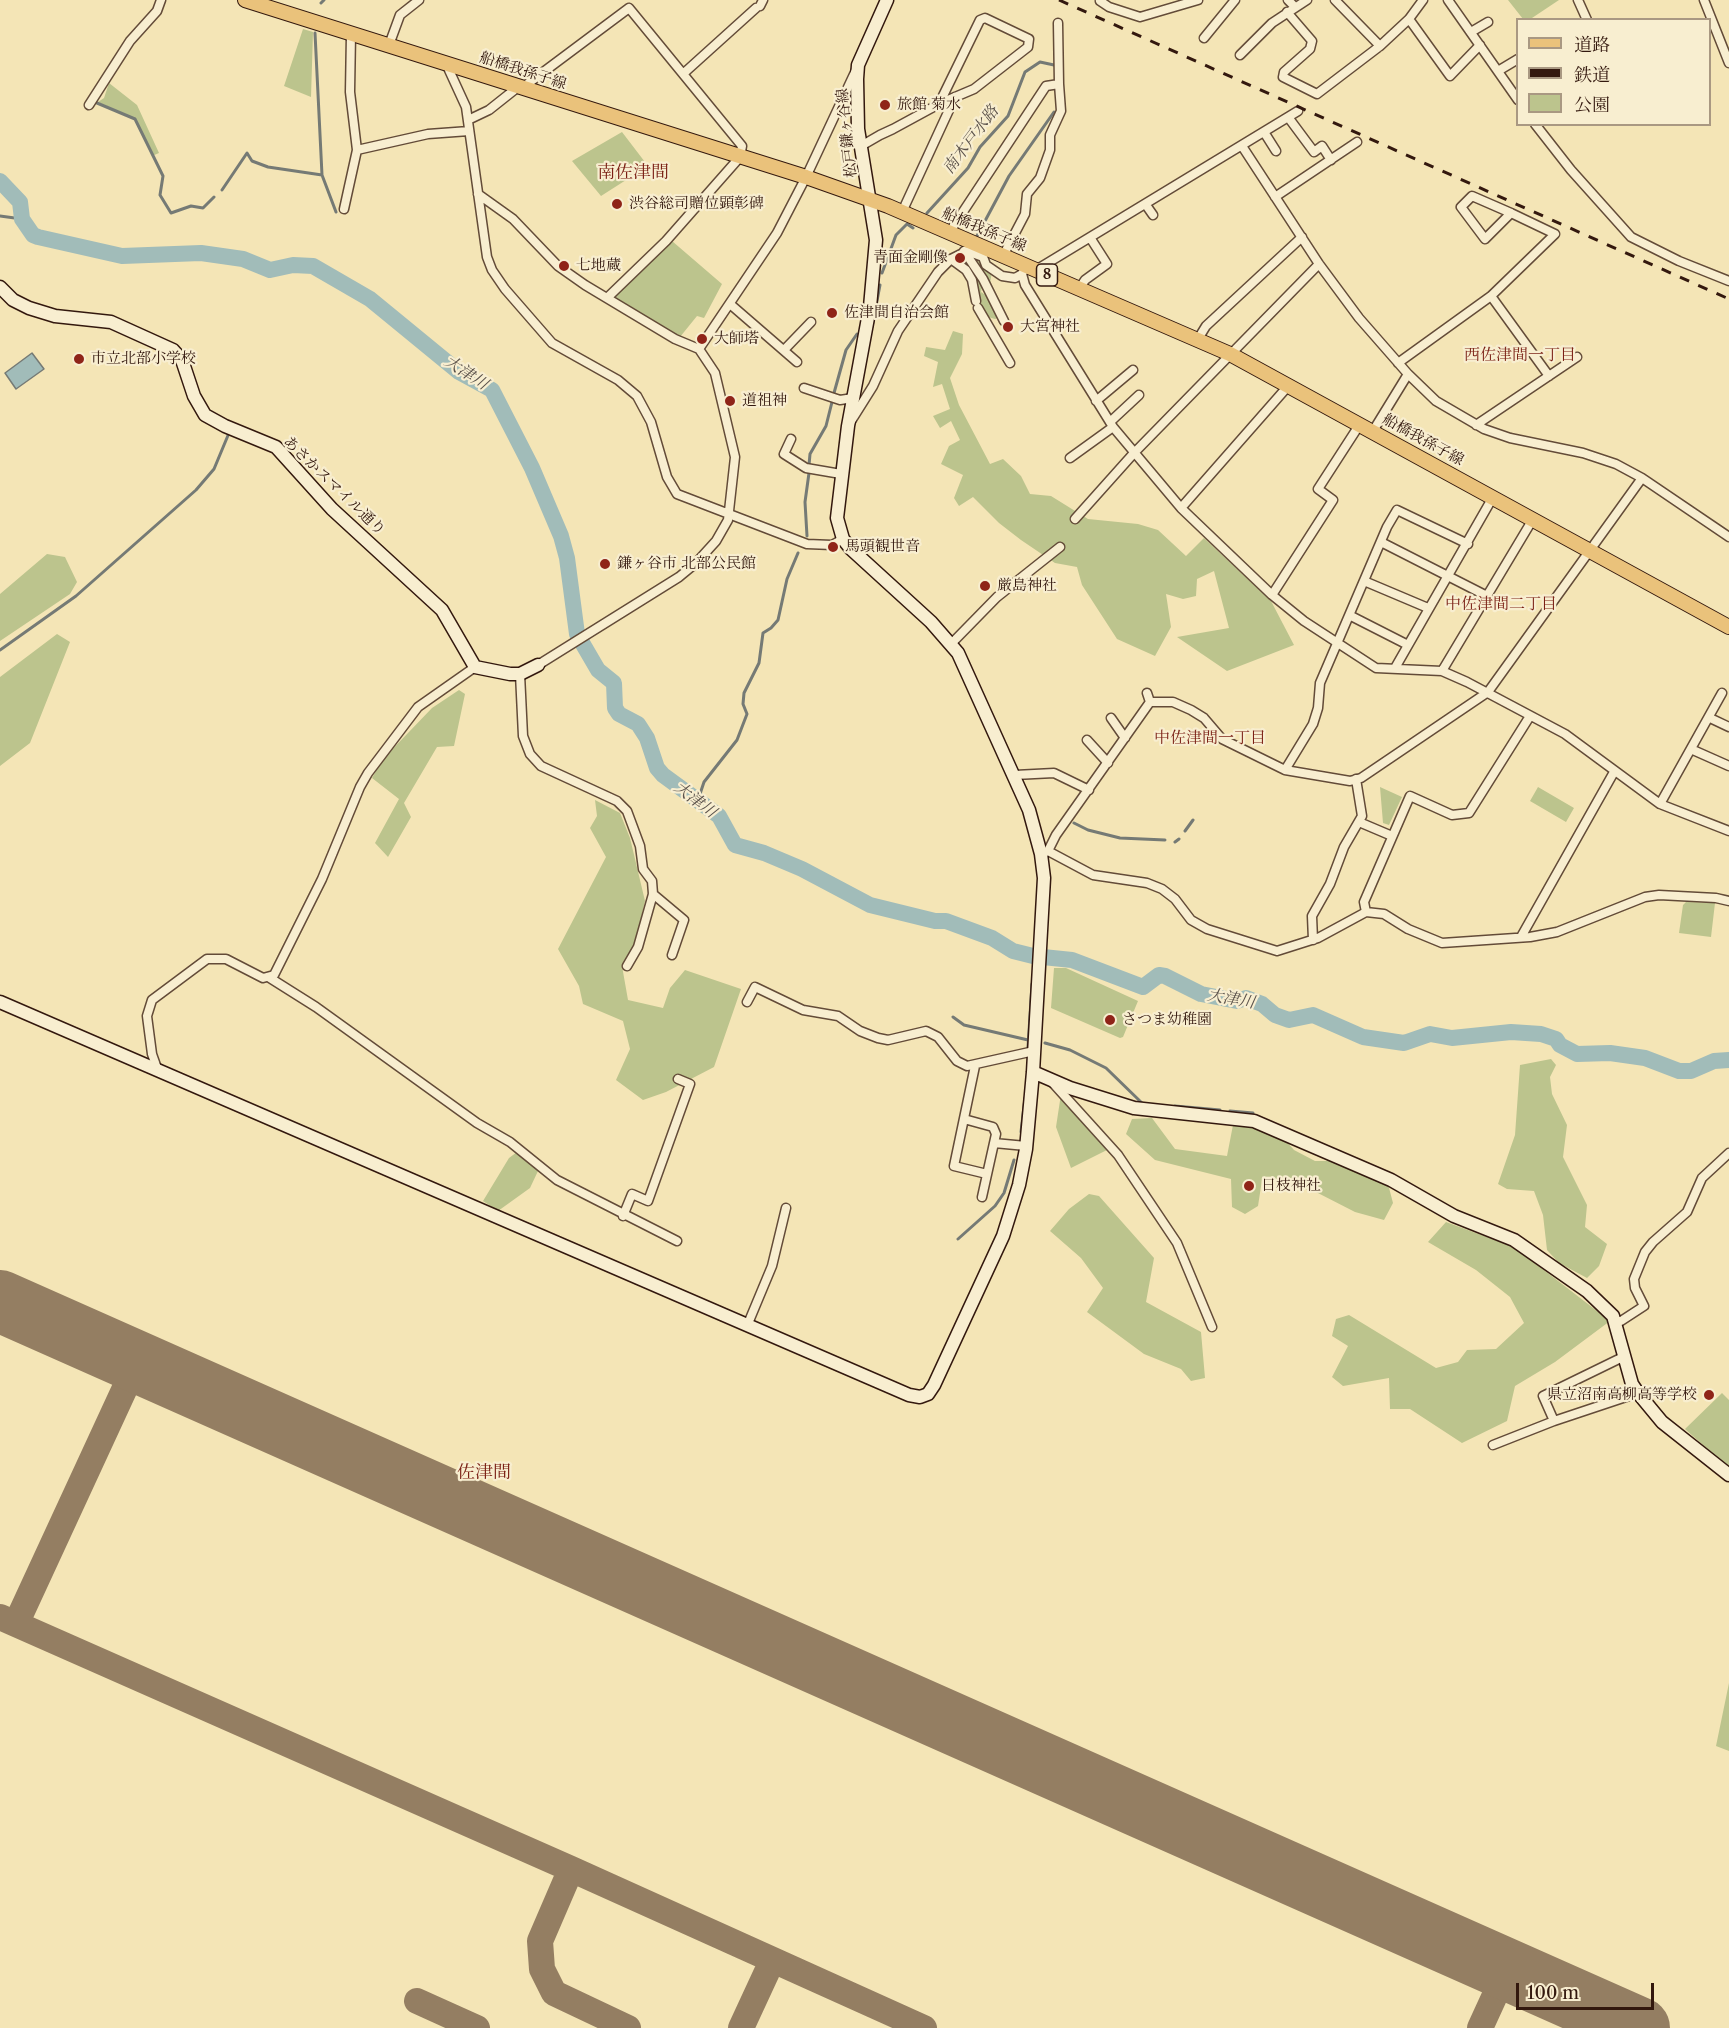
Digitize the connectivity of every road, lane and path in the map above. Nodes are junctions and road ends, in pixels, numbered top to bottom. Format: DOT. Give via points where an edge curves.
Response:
graph roads {
  1 [pos="161,0"];
  2 [pos="245,0"];
  3 [pos="419,0"];
  4 [pos="887,0"];
  5 [pos="1102,0"];
  6 [pos="1198,0"];
  7 [pos="1235,0"];
  8 [pos="1288,0"];
  9 [pos="1307,0"];
  10 [pos="1335,0"];
  11 [pos="1423,0"];
  12 [pos="1448,0"];
  13 [pos="1578,0"];
  14 [pos="1704,0"];
  15 [pos="759,5"];
  16 [pos="1291,10"];
  17 [pos="1586,18"];
  18 [pos="1409,19"];
  19 [pos="1488,22"];
  20 [pos="1058,23"];
  21 [pos="1471,33"];
  22 [pos="351,34"];
  23 [pos="1204,38"];
  24 [pos="388,45"];
  25 [pos="1480,45"];
  26 [pos="1380,46"];
  27 [pos="1240,55"];
  28 [pos="1516,60"];
  29 [pos="1729,63"];
  30 [pos="450,65"];
  31 [pos="858,65"];
  32 [pos="1498,71"];
  33 [pos="684,73"];
  34 [pos="1059,84"];
  35 [pos="520,87"];
  36 [pos="955,97"];
  37 [pos="1516,97"];
  38 [pos="939,104"];
  39 [pos="89,105"];
  40 [pos="1298,111"];
  41 [pos="1288,117"];
  42 [pos="468,120"];
  43 [pos="1537,126"];
  44 [pos="469,131"];
  45 [pos="1264,132"];
  46 [pos="1357,142"];
  47 [pos="861,146"];
  48 [pos="1242,146"];
  49 [pos="357,150"];
  50 [pos="1276,151"];
  51 [pos="740,157"];
  52 [pos="1331,160"];
  53 [pos="806,177"];
  54 [pos="478,194"];
  55 [pos="1275,196"];
  56 [pos="869,198"];
  57 [pos="1146,206"];
  58 [pos="344,209"];
  59 [pos="902,213"];
  60 [pos="1511,213"];
  61 [pos="1153,215"];
  62 [pos="950,233"];
  63 [pos="1302,237"];
  64 [pos="1091,239"];
  65 [pos="964,251"];
  66 [pos="1003,256"];
  67 [pos="951,259"];
  68 [pos="1319,264"];
  69 [pos="1028,270"];
  70 [pos="1729,281"];
  71 [pos="0,287"];
  72 [pos="1079,289"];
  73 [pos="1491,297"];
  74 [pos="607,298"];
  75 [pos="730,304"];
  76 [pos="1004,321"];
  77 [pos="811,322"];
  78 [pos="1198,339"];
  79 [pos="699,349"];
  80 [pos="784,350"];
  81 [pos="1230,354"];
  82 [pos="1577,357"];
  83 [pos="797,362"];
  84 [pos="1010,363"];
  85 [pos="1398,363"];
  86 [pos="1133,370"];
  87 [pos="1408,374"];
  88 [pos="1550,376"];
  89 [pos="1289,385"];
  90 [pos="804,388"];
  91 [pos="1139,395"];
  92 [pos="853,398"];
  93 [pos="1096,401"];
  94 [pos="1111,424"];
  95 [pos="1360,424"];
  96 [pos="1476,425"];
  97 [pos="848,426"];
  98 [pos="1373,431"];
  99 [pos="791,439"];
  100 [pos="1134,453"];
  101 [pos="1070,458"];
  102 [pos="841,474"];
  103 [pos="1642,478"];
  104 [pos="1493,497"];
  105 [pos="1181,508"];
  106 [pos="729,513"];
  107 [pos="1075,519"];
  108 [pos="1533,519"];
  109 [pos="1729,537"];
  110 [pos="843,539"];
  111 [pos="1381,542"];
  112 [pos="1468,544"];
  113 [pos="1060,546"];
  114 [pos="1591,551"];
  115 [pos="1449,574"];
  116 [pos="1364,581"];
  117 [pos="1272,596"];
  118 [pos="1487,596"];
  119 [pos="1428,609"];
  120 [pos="1351,616"];
  121 [pos="1729,627"];
  122 [pos="951,644"];
  123 [pos="1338,644"];
  124 [pos="1408,645"];
  125 [pos="538,666"];
  126 [pos="475,667"];
  127 [pos="1395,668"];
  128 [pos="1442,671"];
  129 [pos="520,674"];
  130 [pos="1488,692"];
  131 [pos="1722,693"];
  132 [pos="1530,716"];
  133 [pos="1111,718"];
  134 [pos="1710,718"];
  135 [pos="1729,727"];
  136 [pos="1125,738"];
  137 [pos="1087,740"];
  138 [pos="1693,750"];
  139 [pos="1108,763"];
  140 [pos="1729,766"];
  141 [pos="1285,770"];
  142 [pos="1614,772"];
  143 [pos="1015,775"];
  144 [pos="1356,779"];
  145 [pos="1089,790"];
  146 [pos="1660,804"];
  147 [pos="1359,822"];
  148 [pos="1729,831"];
  149 [pos="1392,836"];
  150 [pos="1045,853"];
  151 [pos="653,894"];
  152 [pos="1729,901"];
  153 [pos="1366,912"];
  154 [pos="1521,937"];
  155 [pos="1313,940"];
  156 [pos="672,955"];
  157 [pos="627,966"];
  158 [pos="270,978"];
  159 [pos="0,1002"];
  160 [pos="747,1002"];
  161 [pos="1034,1051"];
  162 [pos="975,1066"];
  163 [pos="158,1071"];
  164 [pos="1033,1072"];
  165 [pos="1048,1077"];
  166 [pos="678,1079"];
  167 [pos="964,1119"];
  168 [pos="994,1143"];
  169 [pos="1026,1146"];
  170 [pos="1729,1153"];
  171 [pos="987,1174"];
  172 [pos="982,1197"];
  173 [pos="786,1208"];
  174 [pos="623,1216"];
  175 [pos="677,1241"];
  176 [pos="1616,1321"];
  177 [pos="747,1326"];
  178 [pos="1212,1327"];
  179 [pos="1624,1356"];
  180 [pos="1638,1393"];
  181 [pos="1554,1421"];
  182 [pos="1493,1445"];
  183 [pos="1729,1475"];
  1 -- 39 [label="street"];
  2 -- 22 [label="main road, 船橋我孫子線 / 8"];
  3 -- 24 [label="street" via="400,15"];
  4 -- 31 [label="street, 松戸鎌ヶ谷線"];
  5 -- 6 [label="street" via="1109,7 1140,17"];
  7 -- 23 [label="street"];
  8 -- 16 [label="street"];
  9 -- 16 [label="street"];
  10 -- 26 [label="street"];
  11 -- 18 [label="street"];
  12 -- 21 [label="street"];
  13 -- 17 [label="street"];
  14 -- 29 [label="street"];
  15 -- 33 [label="street"];
  16 -- 26 [label="street" via="1312,41 1310,49 1283,77 1317,94"];
  16 -- 27 [label="street"];
  18 -- 25 [label="street" via="1450,76"];
  18 -- 26 [label="street"];
  19 -- 21 [label="street"];
  20 -- 34 [label="street"];
  21 -- 25 [label="street"];
  22 -- 24 [label="main road, 船橋我孫子線 / 8"];
  22 -- 49 [label="street" via="350,92"];
  24 -- 30 [label="main road, 船橋我孫子線 / 8"];
  25 -- 32 [label="street"];
  28 -- 32 [label="street"];
  30 -- 35 [label="main road, 船橋我孫子線 / 8"];
  30 -- 42 [label="street" via="448,70"];
  31 -- 47 [label="street, 松戸鎌ヶ谷線" via="856,96"];
  31 -- 53 [label="street"];
  32 -- 37 [label="street"];
  33 -- 35 [label="street" via="628,8"];
  33 -- 51 [label="street" via="742,146"];
  34 -- 62 [label="street" via="1046,86"];
  34 -- 66 [label="street" via="1061,111 1050,135 1050,150 1040,178 1027,194 1025,214"];
  35 -- 42 [label="street"];
  35 -- 51 [label="main road, 船橋我孫子線 / 8"];
  36 -- 38 [label="street"];
  36 -- 38 [label="street" via="974,89 1028,47 1029,39 985,18 980,20"];
  36 -- 59 [label="street"];
  38 -- 47 [label="street"];
  40 -- 41 [label="street"];
  41 -- 45 [label="street"];
  41 -- 52 [label="street" via="1314,152 1322,146"];
  42 -- 44 [label="street"];
  43 -- 70 [label="street" via="1631,237"];
  44 -- 49 [label="street" via="428,134"];
  44 -- 54 [label="street"];
  45 -- 48 [label="street"];
  45 -- 50 [label="street"];
  46 -- 52 [label="street"];
  47 -- 56 [label="street, 松戸鎌ヶ谷線"];
  48 -- 55 [label="street"];
  48 -- 57 [label="street"];
  49 -- 58 [label="street"];
  51 -- 53 [label="main road, 船橋我孫子線 / 8"];
  51 -- 74 [label="street" via="666,241"];
  52 -- 55 [label="street"];
  53 -- 56 [label="main road, 船橋我孫子線 / 8"];
  53 -- 75 [label="street" via="759,262"];
  54 -- 74 [label="street" via="513,219 558,266"];
  54 -- 106 [label="street" via="487,257 505,289 552,343 618,380 637,396 651,422 667,477 677,494"];
  55 -- 63 [label="street"];
  56 -- 59 [label="main road, 船橋我孫子線 / 8"];
  56 -- 92 [label="street, 松戸鎌ヶ谷線" via="876,240 874,274"];
  57 -- 61 [label="street"];
  57 -- 64 [label="street"];
  59 -- 62 [label="main road, 船橋我孫子線 / 8"];
  60 -- 60 [label="street" via="1472,196 1461,207 1485,239"];
  60 -- 73 [label="street" via="1555,234"];
  62 -- 66 [label="main road, 船橋我孫子線 / 8"];
  63 -- 68 [label="street"];
  63 -- 78 [label="street" via="1206,326"];
  64 -- 69 [label="street"];
  64 -- 72 [label="street" via="1107,264 1084,280"];
  65 -- 67 [label="street"];
  65 -- 69 [label="street" via="980,255 986,265 1002,276 1015,278"];
  65 -- 76 [label="street"];
  66 -- 69 [label="main road, 船橋我孫子線 / 8"];
  67 -- 84 [label="street" via="972,280 977,304"];
  67 -- 97 [label="street" via="898,331 873,386"];
  68 -- 81 [label="street"];
  68 -- 85 [label="street"];
  69 -- 72 [label="main road, 船橋我孫子線 / 8"];
  69 -- 93 [label="street" via="1025,285"];
  71 -- 126 [label="street, あさかスマイル通り" via="29,308 54,316 111,322 179,353 205,415 276,447 332,509 442,610"];
  72 -- 78 [label="main road, 船橋我孫子線 / 8"];
  73 -- 85 [label="street"];
  73 -- 88 [label="street"];
  74 -- 79 [label="street"];
  75 -- 79 [label="street"];
  75 -- 80 [label="street"];
  77 -- 80 [label="street"];
  78 -- 81 [label="main road, 船橋我孫子線 / 8"];
  79 -- 106 [label="street" via="715,373 735,457"];
  80 -- 83 [label="street"];
  81 -- 89 [label="main road, 船橋我孫子線 / 8"];
  81 -- 100 [label="street"];
  82 -- 88 [label="street"];
  85 -- 87 [label="street"];
  86 -- 93 [label="street"];
  87 -- 96 [label="street" via="1445,408"];
  87 -- 98 [label="street"];
  88 -- 96 [label="street"];
  89 -- 95 [label="main road, 船橋我孫子線 / 8"];
  89 -- 105 [label="street"];
  90 -- 92 [label="street" via="833,398"];
  91 -- 94 [label="street"];
  92 -- 97 [label="street, 松戸鎌ヶ谷線"];
  93 -- 94 [label="street"];
  94 -- 100 [label="street"];
  94 -- 101 [label="street"];
  95 -- 98 [label="main road, 船橋我孫子線 / 8"];
  95 -- 117 [label="street" via="1318,489 1333,500"];
  96 -- 103 [label="street" via="1510,438 1604,459"];
  97 -- 102 [label="street, 松戸鎌ヶ谷線"];
  98 -- 104 [label="main road, 船橋我孫子線 / 8"];
  99 -- 102 [label="street" via="784,454 809,469"];
  100 -- 105 [label="street"];
  100 -- 107 [label="street"];
  102 -- 110 [label="street, 松戸鎌ヶ谷線" via="836,510"];
  103 -- 109 [label="street"];
  103 -- 114 [label="street"];
  104 -- 108 [label="main road, 船橋我孫子線 / 8"];
  104 -- 112 [label="street"];
  105 -- 117 [label="street"];
  106 -- 110 [label="street" via="803,543 832,544"];
  106 -- 125 [label="street" via="716,542 696,563"];
  108 -- 114 [label="main road, 船橋我孫子線 / 8"];
  108 -- 118 [label="street"];
  110 -- 122 [label="street"];
  111 -- 112 [label="street" via="1397,510"];
  111 -- 115 [label="street"];
  111 -- 116 [label="street"];
  112 -- 115 [label="street"];
  113 -- 122 [label="street" via="997,597"];
  114 -- 121 [label="main road, 船橋我孫子線 / 8"];
  114 -- 130 [label="street"];
  115 -- 118 [label="street"];
  115 -- 119 [label="street"];
  116 -- 119 [label="street"];
  116 -- 120 [label="street"];
  117 -- 123 [label="street"];
  118 -- 128 [label="street"];
  119 -- 124 [label="street"];
  120 -- 123 [label="street"];
  120 -- 124 [label="street"];
  122 -- 143 [label="street"];
  123 -- 127 [label="street" via="1376,668"];
  123 -- 141 [label="street" via="1320,683 1313,724"];
  124 -- 127 [label="street"];
  125 -- 129 [label="street"];
  126 -- 129 [label="street"];
  126 -- 158 [label="street" via="418,707 368,773 322,879"];
  127 -- 128 [label="street"];
  128 -- 130 [label="street"];
  129 -- 151 [label="street" via="523,736 530,754 541,766 617,801 627,811"];
  130 -- 132 [label="street"];
  130 -- 144 [label="street"];
  131 -- 134 [label="street"];
  132 -- 142 [label="street" via="1564,734"];
  132 -- 149 [label="street" via="1469,813 1452,814 1410,796"];
  133 -- 136 [label="street"];
  134 -- 135 [label="street"];
  134 -- 138 [label="street"];
  136 -- 139 [label="street"];
  136 -- 141 [label="street" via="1148,698 1173,702 1204,718 1222,739"];
  137 -- 139 [label="street"];
  138 -- 140 [label="street"];
  138 -- 146 [label="street"];
  139 -- 145 [label="street"];
  141 -- 144 [label="street"];
  142 -- 146 [label="street"];
  142 -- 154 [label="street"];
  143 -- 145 [label="street" via="1054,772"];
  143 -- 150 [label="street"];
  144 -- 147 [label="street" via="1362,816"];
  145 -- 150 [label="street"];
  146 -- 148 [label="street"];
  147 -- 149 [label="street"];
  147 -- 155 [label="street" via="1312,916"];
  149 -- 153 [label="street" via="1364,902"];
  150 -- 155 [label="street" via="1093,875 1148,883 1162,889 1191,920 1269,950"];
  150 -- 161 [label="street"];
  151 -- 156 [label="street" via="684,920"];
  151 -- 157 [label="street" via="638,947"];
  152 -- 154 [label="street" via="1680,895 1645,897 1557,932"];
  153 -- 154 [label="street" via="1384,914 1408,930 1442,943"];
  153 -- 155 [label="street"];
  158 -- 163 [label="street" via="216,958 199,963 166,987 148,1009 152,1054"];
  158 -- 174 [label="street" via="510,1142 557,1180"];
  159 -- 163 [label="street"];
  160 -- 162 [label="street" via="754,987 803,1010 838,1016 878,1038 888,1040 926,1031 938,1037 957,1061"];
  161 -- 162 [label="street"];
  161 -- 164 [label="street"];
  162 -- 167 [label="street"];
  163 -- 177 [label="street"];
  164 -- 165 [label="street"];
  164 -- 169 [label="street"];
  165 -- 176 [label="street" via="1134,1108 1254,1121 1285,1133 1391,1180 1454,1216 1514,1240 1587,1291"];
  165 -- 178 [label="street" via="1118,1155 1172,1234"];
  166 -- 174 [label="street" via="690,1084 648,1201 632,1194"];
  167 -- 168 [label="street" via="993,1127"];
  167 -- 171 [label="street" via="954,1166"];
  168 -- 169 [label="street"];
  168 -- 171 [label="street"];
  169 -- 177 [label="street" via="1003,1236 927,1394 909,1395"];
  170 -- 176 [label="street" via="1702,1178 1687,1212 1646,1252 1634,1279 1644,1306"];
  171 -- 172 [label="street"];
  173 -- 177 [label="street" via="772,1266"];
  174 -- 175 [label="street"];
  176 -- 179 [label="street"];
  179 -- 180 [label="street"];
  179 -- 181 [label="street" via="1543,1396"];
  180 -- 181 [label="street"];
  180 -- 183 [label="street" via="1662,1422"];
  181 -- 182 [label="street"];
}
